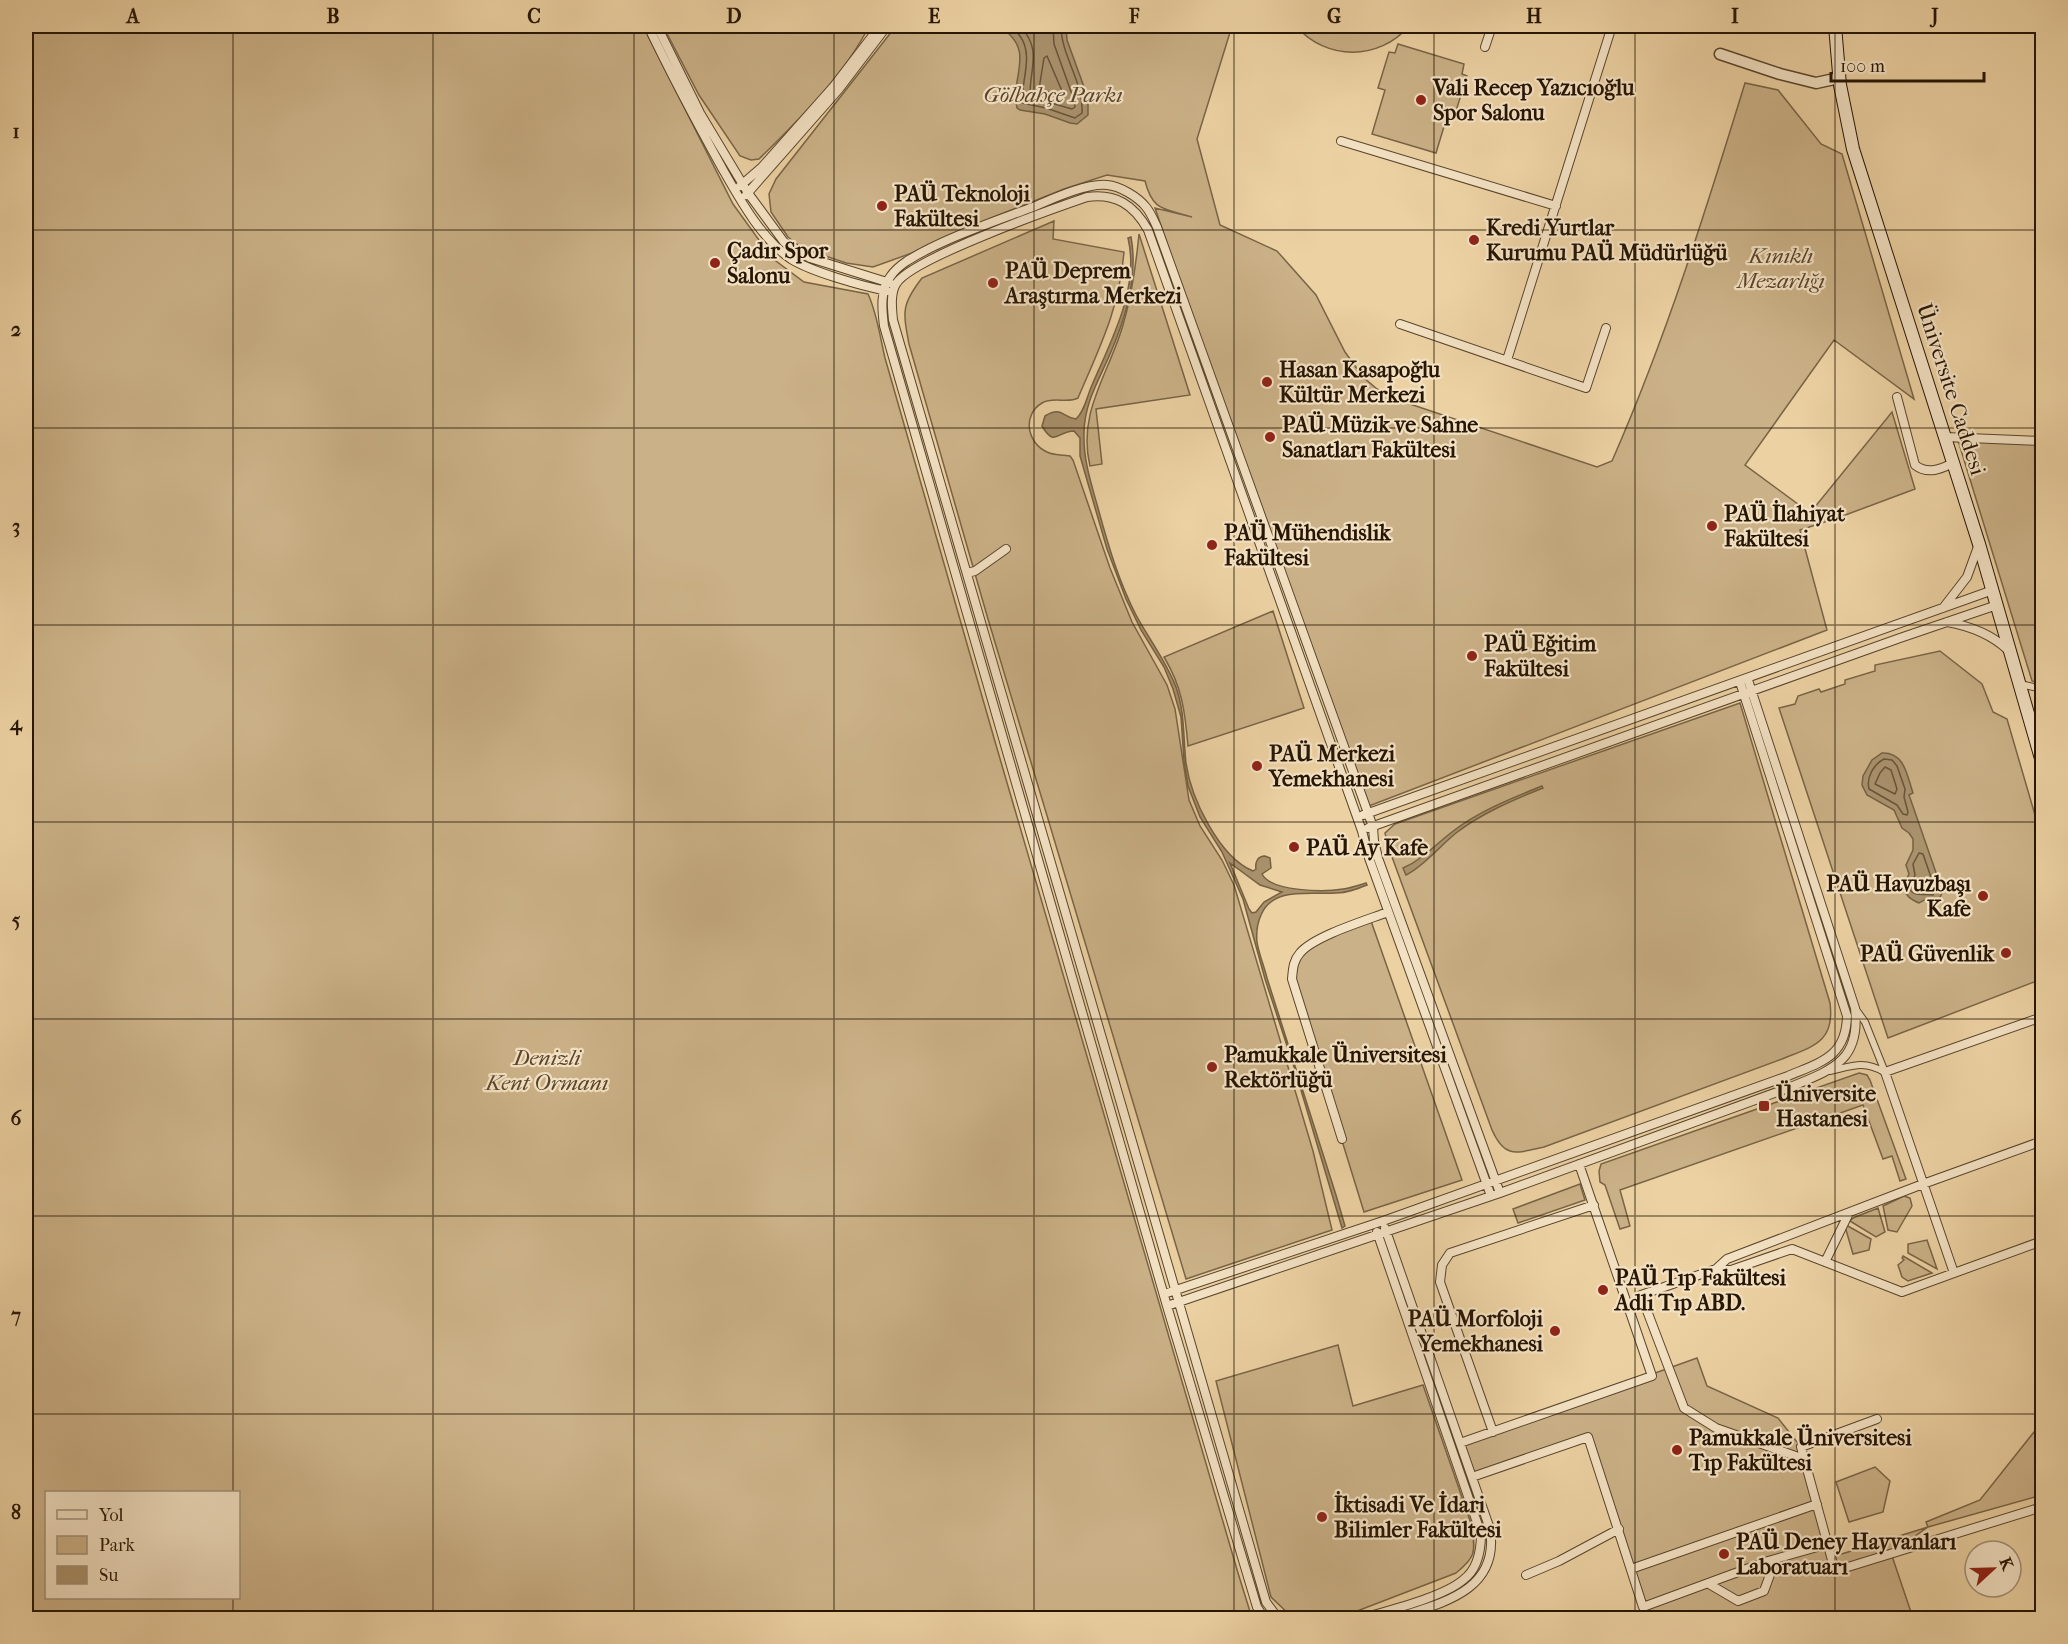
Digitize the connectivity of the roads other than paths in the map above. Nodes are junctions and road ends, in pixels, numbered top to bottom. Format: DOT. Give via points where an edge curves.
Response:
graph roads {
  1 [pos="648,26"];
  2 [pos="657,26"];
  3 [pos="880,26"];
  4 [pos="887,26"];
  5 [pos="1492,26"];
  6 [pos="1612,26"];
  7 [pos="1835,26"];
  8 [pos="1485,47"];
  9 [pos="1720,54"];
  10 [pos="1839,78"];
  11 [pos="1341,141"];
  12 [pos="739,187"];
  13 [pos="744,196"];
  14 [pos="1556,206"];
  15 [pos="890,287"];
  16 [pos="1401,324"];
  17 [pos="1606,328"];
  18 [pos="1507,360"];
  19 [pos="1897,398"];
  20 [pos="1946,437"];
  21 [pos="1234,441"];
  22 [pos="2043,441"];
  23 [pos="1223,444"];
  24 [pos="1953,463"];
  25 [pos="1979,544"];
  26 [pos="1006,549"];
  27 [pos="967,573"];
  28 [pos="1993,590"];
  29 [pos="1997,605"];
  30 [pos="1943,609"];
  31 [pos="1947,622"];
  32 [pos="2011,652"];
  33 [pos="1744,681"];
  34 [pos="2020,684"];
  35 [pos="2043,689"];
  36 [pos="1748,693"];
  37 [pos="2043,762"];
  38 [pos="1368,813"];
  39 [pos="1357,817"];
  40 [pos="1373,826"];
  41 [pos="1362,831"];
  42 [pos="1388,912"];
  43 [pos="1855,1008"];
  44 [pos="2043,1017"];
  45 [pos="1830,1071"];
  46 [pos="1885,1072"];
  47 [pos="1342,1138"];
  48 [pos="2043,1141"];
  49 [pos="1579,1164"];
  50 [pos="1492,1182"];
  51 [pos="1923,1184"];
  52 [pos="1496,1194"];
  53 [pos="1594,1205"];
  54 [pos="1849,1212"];
  55 [pos="1379,1222"];
  56 [pos="1382,1234"];
  57 [pos="2043,1241"];
  58 [pos="1825,1262"];
  59 [pos="1716,1269"];
  60 [pos="1954,1273"];
  61 [pos="1175,1290"];
  62 [pos="1164,1294"];
  63 [pos="1179,1302"];
  64 [pos="1167,1306"];
  65 [pos="1876,1419"];
  66 [pos="1493,1432"];
  67 [pos="1460,1443"];
  68 [pos="1804,1459"];
  69 [pos="1472,1477"];
  70 [pos="1816,1504"];
  71 [pos="2043,1507"];
  72 [pos="1618,1529"];
  73 [pos="1828,1544"];
  74 [pos="1767,1561"];
  75 [pos="1631,1569"];
  76 [pos="1527,1575"];
  77 [pos="1709,1584"];
  78 [pos="1264,1618"];
  79 [pos="1278,1618"];
  80 [pos="1363,1618"];
  81 [pos="1396,1618"];
  1 -- 12 [label="street" via="687,106"];
  2 -- 12 [label="street"];
  3 -- 12 [label="street" via="834,86 762,167"];
  4 -- 13 [label="street" via="839,89"];
  5 -- 8 [label="street"];
  6 -- 14 [label="street"];
  7 -- 10 [label="main road, Üniversite Caddesi"];
  9 -- 10 [label="street" via="1816,83"];
  10 -- 20 [label="main road, Üniversite Caddesi" via="1853,149"];
  11 -- 14 [label="street"];
  12 -- 13 [label="street"];
  13 -- 15 [label="street" via="784,242 797,251"];
  14 -- 18 [label="street"];
  15 -- 21 [label="street" via="905,262 990,224 1094,186 1119,189 1146,207 1157,227"];
  15 -- 23 [label="street" via="912,269 995,231 1087,197 1116,198 1140,217 1148,230"];
  15 -- 27 [label="street" via="893,320"];
  15 -- 62 [label="street" via="882,312 884,326"];
  16 -- 18 [label="street"];
  17 -- 18 [label="street" via="1587,388"];
  19 -- 24 [label="street" via="1916,465 1922,470 1936,470"];
  20 -- 22 [label="street"];
  20 -- 24 [label="main road, Üniversite Caddesi"];
  21 -- 23 [label="street"];
  21 -- 38 [label="street"];
  23 -- 39 [label="street"];
  24 -- 25 [label="main road, Üniversite Caddesi"];
  25 -- 28 [label="main road, Üniversite Caddesi"];
  25 -- 30 [label="street" via="1967,577"];
  26 -- 27 [label="street"];
  27 -- 61 [label="street"];
  28 -- 29 [label="main road, Üniversite Caddesi"];
  28 -- 30 [label="street"];
  29 -- 31 [label="street"];
  29 -- 32 [label="main road, Üniversite Caddesi"];
  30 -- 33 [label="street"];
  31 -- 32 [label="street" via="1973,628"];
  31 -- 36 [label="street"];
  32 -- 34 [label="main road, Üniversite Caddesi"];
  33 -- 36 [label="street"];
  33 -- 38 [label="street"];
  34 -- 35 [label="street"];
  34 -- 37 [label="main road, Üniversite Caddesi"];
  36 -- 40 [label="street"];
  36 -- 45 [label="street" via="1855,1008 1855,1040"];
  36 -- 50 [label="street" via="1847,1016 1846,1032 1839,1047 1826,1060 1788,1076"];
  38 -- 39 [label="street"];
  38 -- 40 [label="street"];
  39 -- 41 [label="street"];
  40 -- 41 [label="street"];
  40 -- 50 [label="street" via="1378,858"];
  41 -- 42 [label="street"];
  42 -- 47 [label="street" via="1312,943 1293,964 1292,979"];
  42 -- 50 [label="street"];
  43 -- 46 [label="street" via="1865,1022"];
  44 -- 46 [label="street"];
  45 -- 46 [label="street" via="1862,1064"];
  45 -- 49 [label="street"];
  46 -- 51 [label="street"];
  48 -- 51 [label="street"];
  49 -- 52 [label="street"];
  49 -- 53 [label="street"];
  50 -- 52 [label="street"];
  50 -- 55 [label="street"];
  51 -- 54 [label="street"];
  51 -- 60 [label="street"];
  52 -- 56 [label="street"];
  53 -- 66 [label="street" via="1450,1253 1442,1265 1440,1282"];
  53 -- 66 [label="street" via="1652,1376"];
  54 -- 58 [label="street"];
  54 -- 59 [label="street" via="1726,1259"];
  55 -- 56 [label="street"];
  55 -- 61 [label="street"];
  56 -- 63 [label="street"];
  56 -- 67 [label="street"];
  56 -- 80 [label="street" via="1482,1534 1481,1552 1464,1580 1444,1592"];
  57 -- 60 [label="street"];
  58 -- 59 [label="street" via="1792,1249 1731,1270"];
  58 -- 60 [label="street" via="1902,1293"];
  59 -- 68 [label="street" via="1641,1295 1684,1408 1716,1428"];
  61 -- 62 [label="street"];
  61 -- 63 [label="street"];
  62 -- 64 [label="street"];
  63 -- 64 [label="street"];
  63 -- 79 [label="street" via="1266,1602"];
  64 -- 78 [label="street" via="1257,1607"];
  65 -- 68 [label="street" via="1801,1447"];
  66 -- 67 [label="street"];
  67 -- 69 [label="street"];
  68 -- 70 [label="street"];
  69 -- 72 [label="street" via="1588,1437"];
  69 -- 81 [label="street" via="1490,1529 1489,1562 1479,1579 1460,1595"];
  70 -- 73 [label="street"];
  70 -- 75 [label="street"];
  71 -- 73 [label="street" via="1836,1571"];
  72 -- 75 [label="street"];
  72 -- 76 [label="street"];
  73 -- 74 [label="street"];
  74 -- 77 [label="street"];
  74 -- 77 [label="street" via="1771,1572 1764,1591 1747,1598 1738,1601"];
  75 -- 77 [label="street" via="1643,1607"];
}
